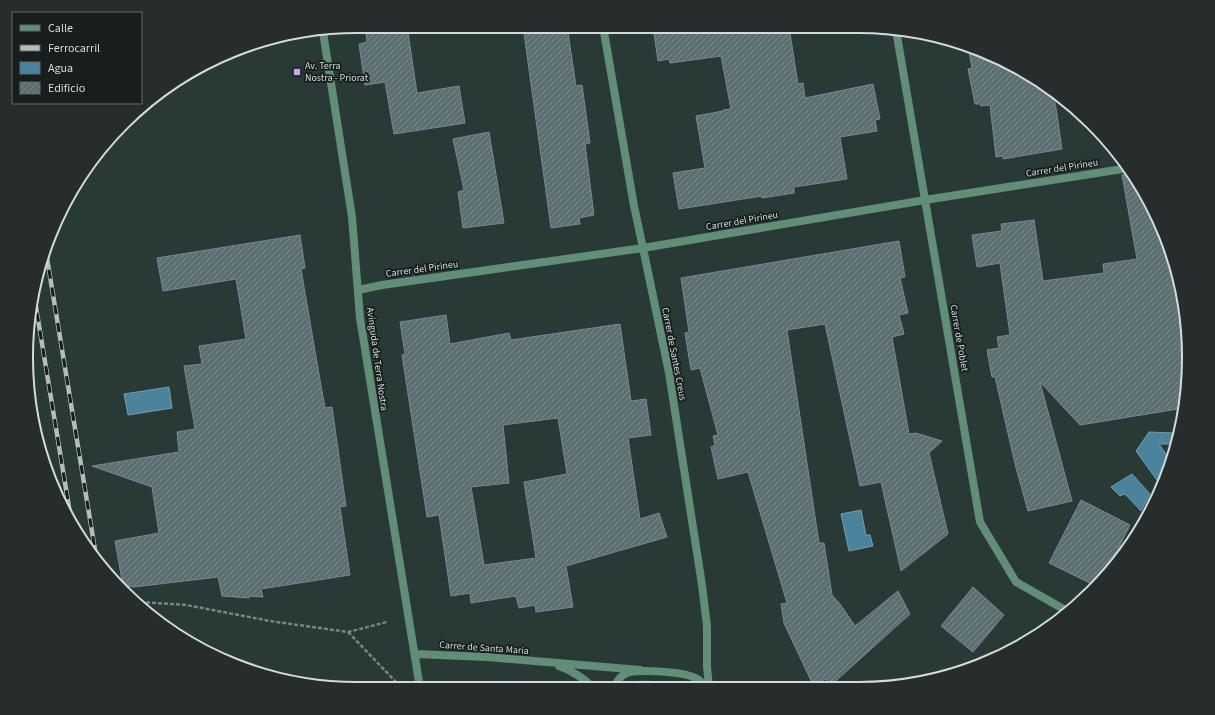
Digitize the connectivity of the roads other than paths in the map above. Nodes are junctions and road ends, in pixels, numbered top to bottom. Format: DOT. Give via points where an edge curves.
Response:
graph roads {
  1 [pos="604,33"];
  2 [pos="324,35"];
  3 [pos="897,36"];
  4 [pos="1121,169"];
  5 [pos="925,200"];
  6 [pos="644,248"];
  7 [pos="358,290"];
  8 [pos="1062,608"];
  9 [pos="415,654"];
  10 [pos="551,664"];
  11 [pos="640,670"];
  12 [pos="419,682"];
  13 [pos="587,682"];
  14 [pos="617,682"];
  15 [pos="702,682"];
  16 [pos="708,682"];
  1 -- 6 [label="street, Carrer de Santes Creus" via="634,206"];
  2 -- 7 [label="street, Avinguda de Terra Nostra" via="352,217"];
  3 -- 5 [label="street, Carrer de Poblet"];
  4 -- 5 [label="street, Carrer del Pirineu"];
  5 -- 6 [label="street, Carrer del Pirineu"];
  5 -- 8 [label="street, Carrer de Poblet" via="980,522 1016,582"];
  6 -- 7 [label="street, Carrer del Pirineu"];
  6 -- 16 [label="street, Carrer de Santes Creus" via="669,373 702,585 707,626"];
  7 -- 9 [label="street, Avinguda de Terra Nostra" via="360,318"];
  9 -- 10 [label="street, Carrer de Santa Maria" via="488,657"];
  9 -- 12 [label="street, Avinguda de Terra Nostra"];
  10 -- 11 [label="street, Carrer de Santa Maria"];
  10 -- 13 [label="street, Carrer de Santa Maria"];
  11 -- 14 [label="street" via="624,674"];
  11 -- 15 [label="street, Carrer de Santa Maria" via="691,676"];
}
